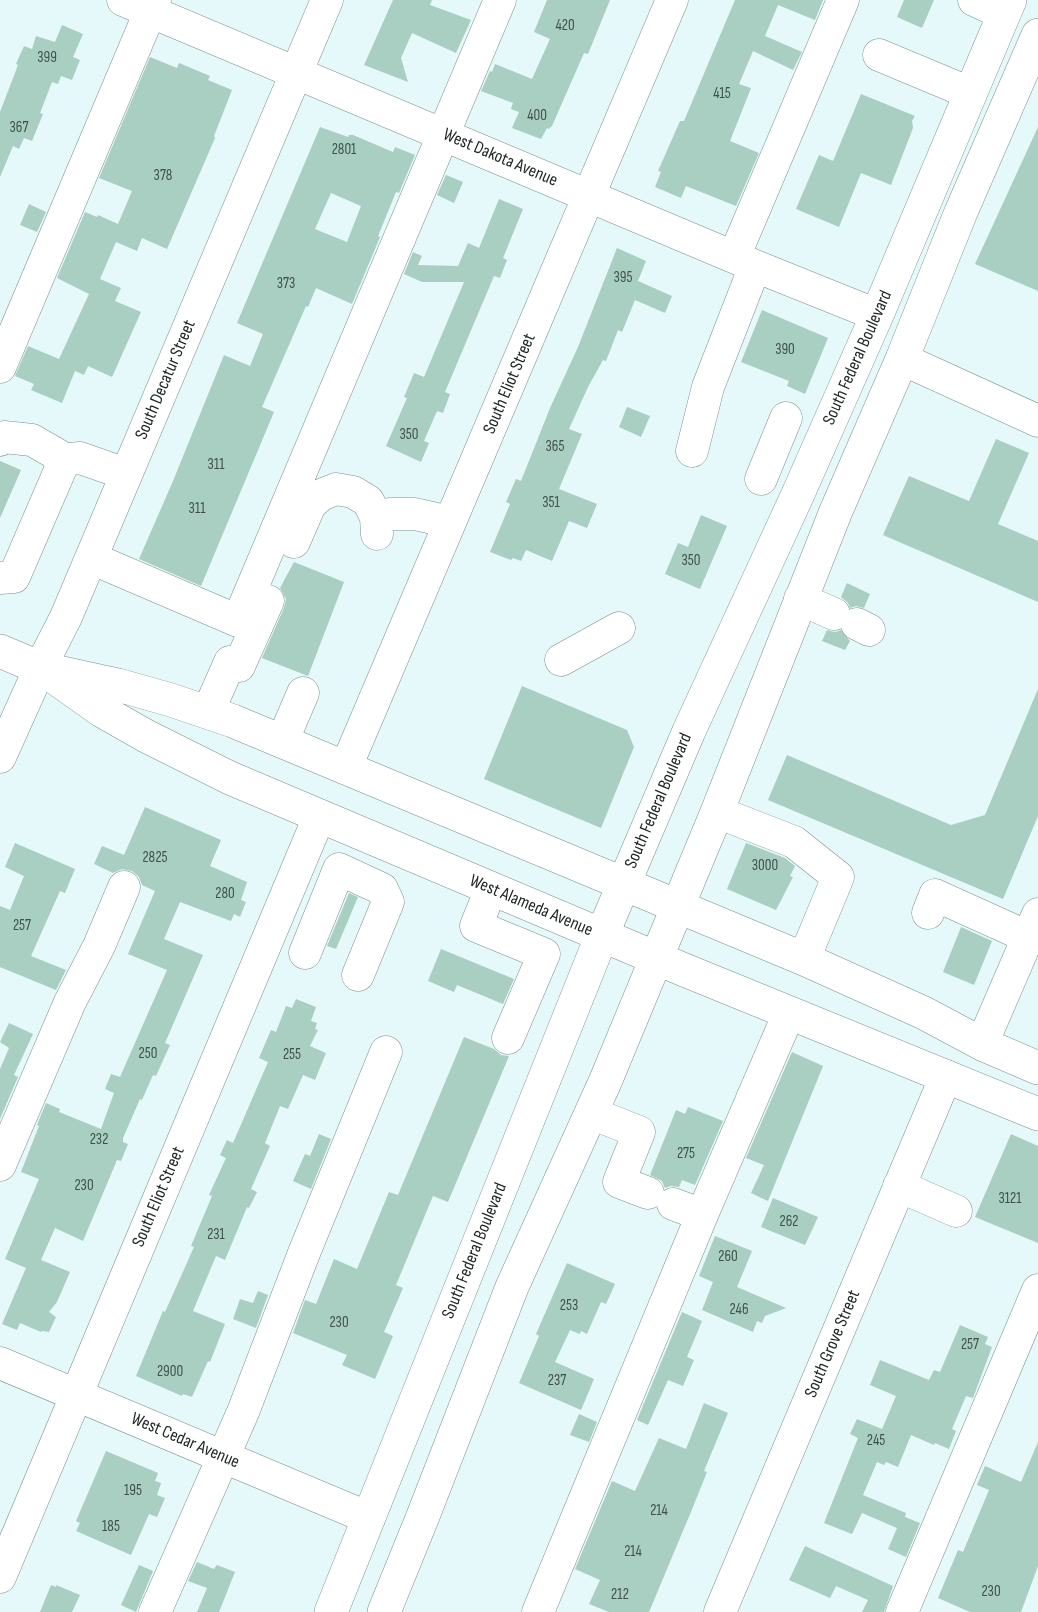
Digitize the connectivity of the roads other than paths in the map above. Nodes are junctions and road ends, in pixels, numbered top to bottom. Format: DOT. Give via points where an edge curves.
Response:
graph roads {
  1 [pos="327,0"];
  2 [pos="500,0"];
  3 [pos="672,0"];
  4 [pos="843,0"];
  5 [pos="974,0"];
  6 [pos="143,4"];
  7 [pos="1007,7"];
  8 [pos="1038,35"];
  9 [pos="879,55"];
  10 [pos="297,73"];
  11 [pos="1031,74"];
  12 [pos="970,93"];
  13 [pos="443,135"];
  14 [pos="590,196"];
  15 [pos="745,262"];
  16 [pos="877,315"];
  17 [pos="902,359"];
  18 [pos="0,367"];
  19 [pos="1038,421"];
  20 [pos="0,440"];
  21 [pos="692,451"];
  22 [pos="59,460"];
  23 [pos="812,461"];
  24 [pos="126,474"];
  25 [pos="761,479"];
  26 [pos="450,522"];
  27 [pos="91,558"];
  28 [pos="0,578"];
  29 [pos="800,599"];
  30 [pos="853,623"];
  31 [pos="619,628"];
  32 [pos="0,651"];
  33 [pos="561,660"];
  34 [pos="40,668"];
  35 [pos="303,693"];
  36 [pos="208,712"];
  37 [pos="282,742"];
  38 [pos="0,757"];
  39 [pos="346,767"];
  40 [pos="717,812"];
  41 [pos="318,817"];
  42 [pos="623,884"];
  43 [pos="124,887"];
  44 [pos="491,889"];
  45 [pos="678,906"];
  46 [pos="928,914"];
  47 [pos="1033,926"];
  48 [pos="602,935"];
  49 [pos="304,953"];
  50 [pos="657,958"];
  51 [pos="804,959"];
  52 [pos="358,975"];
  53 [pos="789,1013"];
  54 [pos="508,1038"];
  55 [pos="982,1044"];
  56 [pos="386,1052"];
  57 [pos="1038,1068"];
  58 [pos="945,1076"];
  59 [pos="591,1113"];
  60 [pos="1038,1114"];
  61 [pos="0,1165"];
  62 [pos="899,1186"];
  63 [pos="956,1211"];
  64 [pos="702,1215"];
  65 [pos="1038,1290"];
  66 [pos="0,1363"];
  67 [pos="76,1395"];
  68 [pos="222,1457"];
  69 [pos="369,1518"];
  70 [pos="0,1577"];
  71 [pos="155,1612"];
  72 [pos="331,1612"];
  73 [pos="372,1612"];
  74 [pos="384,1612"];
  75 [pos="538,1612"];
  76 [pos="720,1612"];
  77 [pos="902,1612"];
  1 -- 10 [label="street, South Decatur Street"];
  2 -- 13 [label="street"];
  3 -- 14 [label="street, South Eliot Street"];
  4 -- 15 [label="street"];
  5 -- 7 [label="street"];
  6 -- 10 [label="street, West Dakota Avenue"];
  6 -- 18 [label="street"];
  7 -- 12 [label="main road, South Federal Boulevard"];
  8 -- 11 [label="main road"];
  9 -- 12 [label="street"];
  10 -- 13 [label="street, West Dakota Avenue"];
  10 -- 24 [label="street, South Decatur Street"];
  11 -- 17 [label="main road" via="961,212"];
  12 -- 16 [label="main road, South Federal Boulevard"];
  13 -- 14 [label="street, West Dakota Avenue"];
  13 -- 27 [label="street" via="238,621"];
  14 -- 15 [label="street, West Dakota Avenue"];
  14 -- 26 [label="street, South Eliot Street"];
  15 -- 16 [label="street, West Dakota Avenue"];
  15 -- 21 [label="street"];
  16 -- 23 [label="main road, South Federal Boulevard"];
  17 -- 19 [label="street"];
  17 -- 29 [label="main road"];
  20 -- 22 [label="street" via="32,440 58,455"];
  22 -- 24 [label="street" via="80,458"];
  22 -- 28 [label="street" via="61,468 14,577"];
  23 -- 25 [label="street" via="781,432"];
  23 -- 42 [label="main road, South Federal Boulevard" via="688,731"];
  24 -- 27 [label="street, South Decatur Street"];
  26 -- 36 [label="street" via="415,513 389,514 377,526 368,501 353,492 336,489 321,495 310,505"];
  26 -- 39 [label="street, South Eliot Street"];
  27 -- 34 [label="street, South Decatur Street"];
  29 -- 30 [label="street"];
  29 -- 40 [label="main road"];
  31 -- 33 [label="street"];
  32 -- 34 [label="main road, West Alameda Avenue"];
  34 -- 36 [label="main road, West Alameda Avenue" via="118,685"];
  34 -- 38 [label="street, South Decatur Street"];
  34 -- 41 [label="main road, West Alameda Avenue" via="102,711 160,744"];
  35 -- 37 [label="street"];
  36 -- 37 [label="main road, West Alameda Avenue"];
  37 -- 39 [label="main road, West Alameda Avenue"];
  39 -- 42 [label="main road, West Alameda Avenue"];
  40 -- 45 [label="main road"];
  40 -- 51 [label="street" via="794,842 838,877"];
  41 -- 44 [label="main road, West Alameda Avenue"];
  41 -- 67 [label="street, South Eliot Street"];
  42 -- 45 [label="main road, West Alameda Avenue"];
  42 -- 48 [label="main road, South Federal Boulevard"];
  43 -- 61 [label="street"];
  44 -- 48 [label="main road, West Alameda Avenue"];
  44 -- 54 [label="street" via="476,926 544,954"];
  45 -- 50 [label="main road"];
  45 -- 51 [label="main road, West Alameda Avenue"];
  46 -- 47 [label="street" via="935,895"];
  47 -- 55 [label="street"];
  48 -- 50 [label="main road, West Alameda Avenue"];
  48 -- 69 [label="main road, South Federal Boulevard"];
  49 -- 52 [label="street" via="339,870 382,889 388,902"];
  50 -- 53 [label="main road, West Alameda Avenue"];
  50 -- 59 [label="main road"];
  51 -- 55 [label="main road, West Alameda Avenue"];
  53 -- 58 [label="main road, West Alameda Avenue"];
  53 -- 64 [label="street"];
  55 -- 57 [label="main road, West Alameda Avenue"];
  56 -- 68 [label="street"];
  58 -- 60 [label="main road, West Alameda Avenue"];
  58 -- 62 [label="street, South Grove Street"];
  59 -- 64 [label="street" via="639,1132 619,1182"];
  59 -- 74 [label="main road" via="512,1287"];
  62 -- 63 [label="street"];
  62 -- 76 [label="street, South Grove Street"];
  64 -- 75 [label="street"];
  65 -- 77 [label="street"];
  66 -- 67 [label="street, West Cedar Avenue"];
  67 -- 68 [label="street, West Cedar Avenue"];
  67 -- 70 [label="street, South Eliot Street"];
  68 -- 69 [label="street, West Cedar Avenue"];
  68 -- 71 [label="street"];
  69 -- 72 [label="main road, South Federal Boulevard"];
  69 -- 73 [label="main road" via="379,1557"];
}
